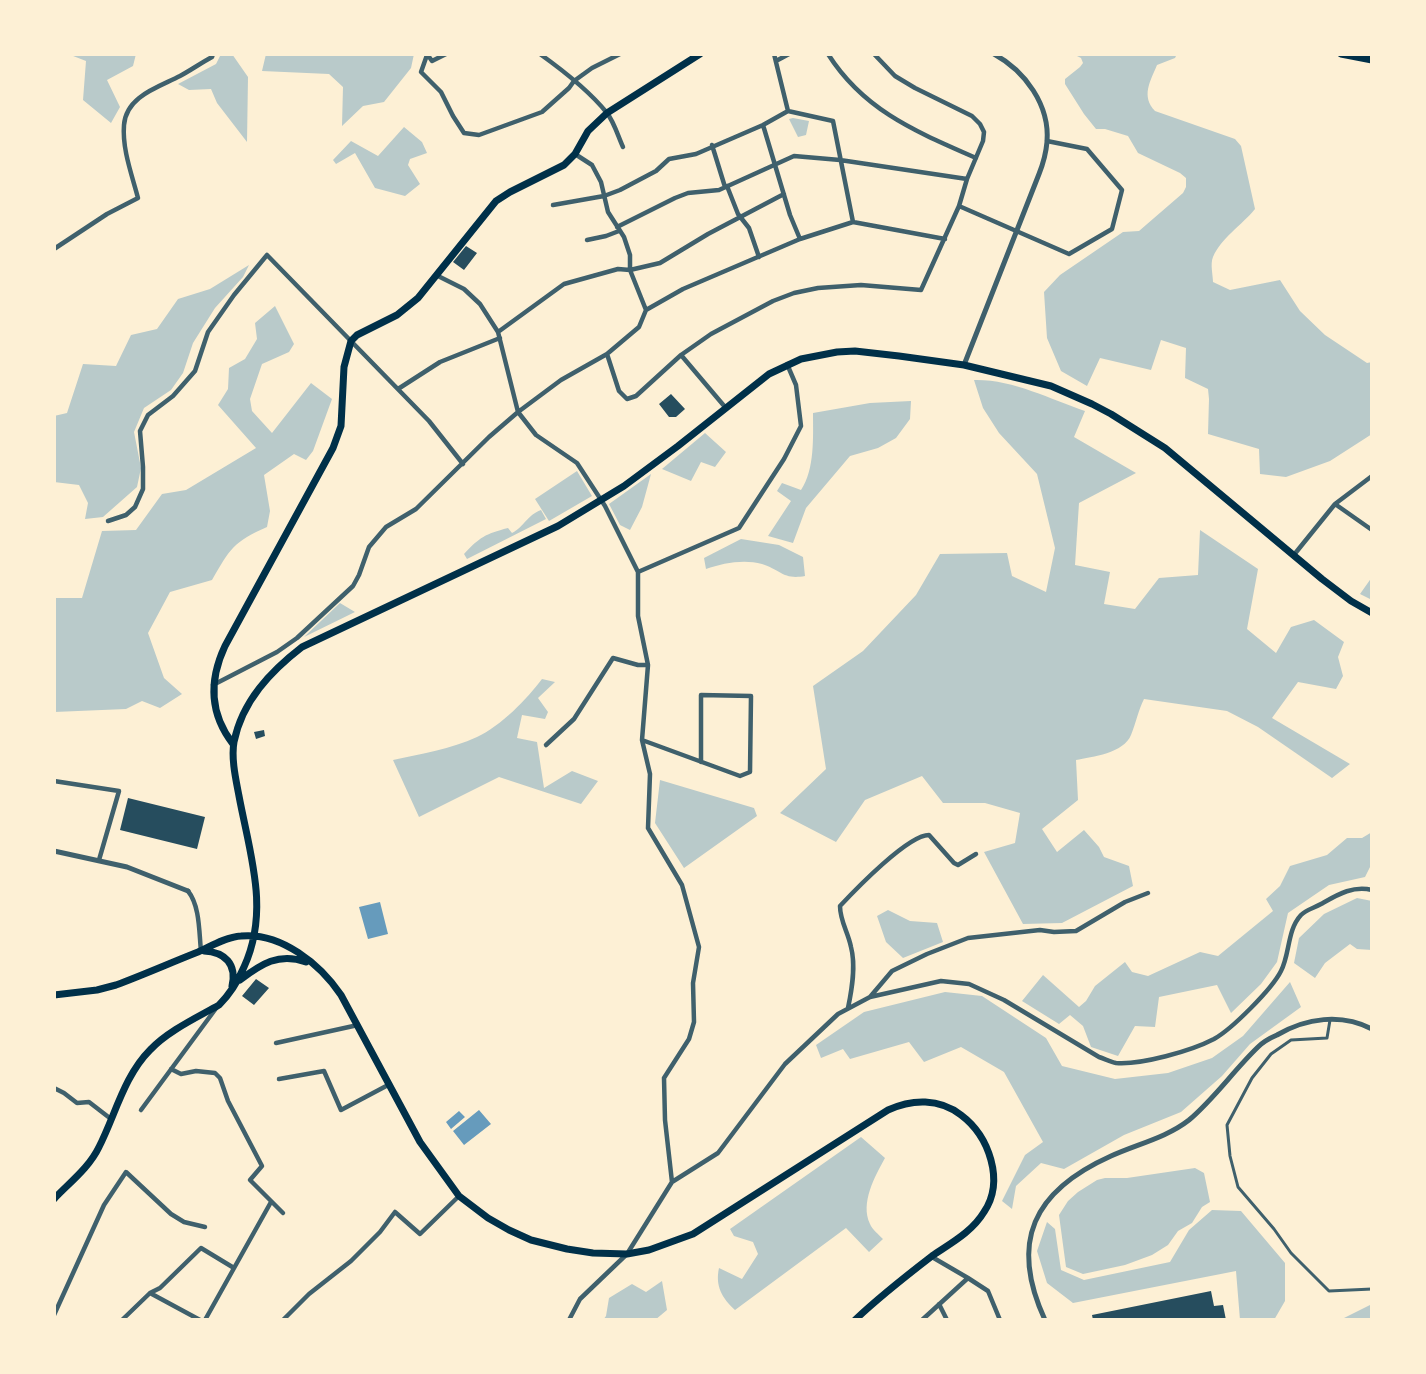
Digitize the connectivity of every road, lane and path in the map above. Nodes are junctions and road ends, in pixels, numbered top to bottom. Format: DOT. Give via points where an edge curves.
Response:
graph roads {
  1 [pos="213,54"];
  2 [pos="446,54"];
  3 [pos="540,54"];
  4 [pos="620,54"];
  5 [pos="700,54"];
  6 [pos="774,54"];
  7 [pos="789,54"];
  8 [pos="828,54"];
  9 [pos="874,54"];
  10 [pos="994,54"];
  11 [pos="1341,54"];
  12 [pos="427,55"];
  13 [pos="1372,60"];
  14 [pos="776,61"];
  15 [pos="574,81"];
  16 [pos="788,111"];
  17 [pos="607,113"];
  18 [pos="764,125"];
  19 [pos="1047,141"];
  20 [pos="712,145"];
  21 [pos="623,147"];
  22 [pos="575,154"];
  23 [pos="976,158"];
  24 [pos="840,160"];
  25 [pos="775,165"];
  26 [pos="967,179"];
  27 [pos="726,187"];
  28 [pos="784,194"];
  29 [pos="604,196"];
  30 [pos="553,205"];
  31 [pos="959,206"];
  32 [pos="740,217"];
  33 [pos="853,222"];
  34 [pos="618,229"];
  35 [pos="1017,231"];
  36 [pos="800,239"];
  37 [pos="945,239"];
  38 [pos="587,240"];
  39 [pos="54,249"];
  40 [pos="759,257"];
  41 [pos="630,270"];
  42 [pos="438,276"];
  43 [pos="646,310"];
  44 [pos="499,335"];
  45 [pos="351,341"];
  46 [pos="607,354"];
  47 [pos="681,355"];
  48 [pos="787,364"];
  49 [pos="964,365"];
  50 [pos="398,389"];
  51 [pos="725,407"];
  52 [pos="518,412"];
  53 [pos="463,464"];
  54 [pos="1372,476"];
  55 [pos="602,501"];
  56 [pos="1335,504"];
  57 [pos="108,521"];
  58 [pos="1372,530"];
  59 [pos="1293,556"];
  60 [pos="638,572"];
  61 [pos="1372,613"];
  62 [pos="297,638"];
  63 [pos="302,647"];
  64 [pos="277,652"];
  65 [pos="284,660"];
  66 [pos="648,665"];
  67 [pos="213,686"];
  68 [pos="642,740"];
  69 [pos="234,744"];
  70 [pos="546,746"];
  71 [pos="701,762"];
  72 [pos="54,781"];
  73 [pos="54,851"];
  74 [pos="976,854"];
  75 [pos="99,860"];
  76 [pos="1372,890"];
  77 [pos="188,891"];
  78 [pos="1148,892"];
  79 [pos="255,937"];
  80 [pos="201,951"];
  81 [pos="317,966"];
  82 [pos="237,982"];
  83 [pos="230,992"];
  84 [pos="54,995"];
  85 [pos="870,997"];
  86 [pos="219,1005"];
  87 [pos="848,1008"];
  88 [pos="1330,1018"];
  89 [pos="358,1025"];
  90 [pos="1372,1029"];
  91 [pos="276,1043"];
  92 [pos="171,1070"];
  93 [pos="279,1079"];
  94 [pos="390,1084"];
  95 [pos="54,1088"];
  96 [pos="141,1110"];
  97 [pos="111,1119"];
  98 [pos="672,1182"];
  99 [pos="459,1196"];
  100 [pos="54,1199"];
  101 [pos="271,1202"];
  102 [pos="283,1213"];
  103 [pos="205,1227"];
  104 [pos="627,1254"];
  105 [pos="932,1257"];
  106 [pos="234,1268"];
  107 [pos="968,1278"];
  108 [pos="1372,1289"];
  109 [pos="150,1293"];
  110 [pos="939,1305"];
  111 [pos="54,1315"];
  112 [pos="122,1320"];
  113 [pos="200,1320"];
  114 [pos="205,1320"];
  115 [pos="283,1320"];
  116 [pos="569,1320"];
  117 [pos="855,1320"];
  118 [pos="922,1320"];
  119 [pos="947,1320"];
  120 [pos="1000,1320"];
  121 [pos="1045,1320"];
  1 -- 39 [label="street" via="150,90 126,113 126,149 138,198"];
  2 -- 12 [label="street" via="432,61"];
  3 -- 15 [label="street"];
  4 -- 15 [label="street"];
  5 -- 17 [label="main road"];
  6 -- 14 [label="street"];
  7 -- 14 [label="street"];
  8 -- 23 [label="street" via="860,93 892,118"];
  9 -- 23 [label="street" via="895,76 972,116 980,124 983,141"];
  10 -- 19 [label="street" via="1014,67 1037,96"];
  11 -- 13 [label="main road"];
  12 -- 15 [label="street" via="421,72 441,92 464,133 479,135 542,112"];
  14 -- 16 [label="street"];
  15 -- 17 [label="street"];
  16 -- 18 [label="street"];
  16 -- 24 [label="street" via="833,121"];
  17 -- 21 [label="street"];
  17 -- 22 [label="main road" via="588,131"];
  18 -- 20 [label="street"];
  18 -- 25 [label="street"];
  19 -- 35 [label="street" via="1040,174"];
  19 -- 35 [label="street" via="1087,149 1122,190 1112,229 1069,254"];
  20 -- 27 [label="street"];
  20 -- 29 [label="street" via="696,154 669,159 656,171"];
  22 -- 29 [label="street" via="592,165"];
  22 -- 42 [label="main road" via="564,165 496,201"];
  23 -- 26 [label="street"];
  24 -- 25 [label="street" via="794,156"];
  24 -- 26 [label="street"];
  24 -- 33 [label="street"];
  25 -- 27 [label="street"];
  25 -- 28 [label="street"];
  26 -- 31 [label="street"];
  27 -- 32 [label="street"];
  27 -- 34 [label="street" via="675,198"];
  28 -- 32 [label="street"];
  28 -- 36 [label="street"];
  29 -- 30 [label="street"];
  29 -- 34 [label="street"];
  31 -- 35 [label="street"];
  31 -- 37 [label="street"];
  32 -- 40 [label="street" via="749,228"];
  32 -- 41 [label="street" via="660,263"];
  33 -- 36 [label="street"];
  33 -- 37 [label="street"];
  34 -- 38 [label="street"];
  34 -- 41 [label="street" via="630,255"];
  35 -- 49 [label="street"];
  36 -- 40 [label="street"];
  37 -- 47 [label="street" via="921,290 861,285 794,292 711,334"];
  40 -- 43 [label="street" via="683,289"];
  41 -- 43 [label="street"];
  41 -- 44 [label="street" via="618,269 564,284"];
  42 -- 44 [label="street" via="464,289 480,304"];
  42 -- 45 [label="main road" via="404,310"];
  43 -- 46 [label="street" via="639,327"];
  44 -- 50 [label="street" via="440,362"];
  44 -- 52 [label="street"];
  45 -- 50 [label="street"];
  45 -- 57 [label="street" via="267,255 208,332 195,371 173,396 148,415 140,432 143,489 135,507"];
  45 -- 67 [label="main road" via="344,367 341,426 333,448 225,646"];
  46 -- 47 [label="street" via="619,391 627,399 636,396"];
  46 -- 52 [label="street" via="561,380"];
  47 -- 51 [label="street"];
  48 -- 49 [label="main road" via="855,351"];
  48 -- 51 [label="main road"];
  48 -- 60 [label="street" via="796,385 801,426 740,528"];
  49 -- 59 [label="main road" via="1051,386 1111,414 1165,448"];
  50 -- 53 [label="street"];
  51 -- 55 [label="main road"];
  52 -- 53 [label="street"];
  52 -- 55 [label="street" via="536,435 577,463"];
  53 -- 62 [label="street" via="416,509 386,527 369,547 353,586"];
  54 -- 56 [label="street"];
  55 -- 60 [label="street"];
  55 -- 63 [label="main road" via="549,531"];
  56 -- 58 [label="street"];
  56 -- 59 [label="street"];
  59 -- 61 [label="main road"];
  60 -- 66 [label="street" via="638,616"];
  62 -- 63 [label="street"];
  62 -- 64 [label="street"];
  63 -- 65 [label="main road"];
  64 -- 65 [label="street"];
  64 -- 67 [label="street"];
  65 -- 69 [label="main road" via="256,692"];
  66 -- 68 [label="street"];
  66 -- 70 [label="street" via="613,658 574,719"];
  67 -- 69 [label="main road" via="220,720"];
  68 -- 71 [label="street"];
  68 -- 98 [label="street" via="650,774 648,828 682,885 699,947 693,982 694,1022 688,1040 664,1078"];
  69 -- 79 [label="main road" via="237,784 257,889"];
  71 -- 71 [label="street" via="740,776 750,772 751,696 701,695"];
  72 -- 75 [label="street" via="119,791"];
  73 -- 75 [label="street"];
  74 -- 87 [label="street" via="958,865 929,835 922,835 903,847 840,906 853,964"];
  75 -- 77 [label="street"];
  76 -- 85 [label="street" via="1343,892 1302,914 1294,924 1282,970 1272,985 1227,1030 1212,1040 1171,1055 1114,1063 969,984 941,981"];
  77 -- 80 [label="street" via="193,897"];
  78 -- 85 [label="street" via="1076,931 1040,930 968,938 892,971"];
  79 -- 80 [label="main road" via="232,938"];
  79 -- 81 [label="main road" via="284,945"];
  79 -- 82 [label="main road"];
  80 -- 83 [label="main road" via="217,952 228,960 233,973"];
  80 -- 84 [label="main road" via="116,985"];
  81 -- 82 [label="main road" via="278,958 265,962"];
  81 -- 89 [label="main road" via="341,995"];
  82 -- 83 [label="main road"];
  83 -- 86 [label="main road"];
  85 -- 87 [label="street"];
  86 -- 92 [label="street"];
  86 -- 97 [label="main road" via="150,1049 134,1071"];
  87 -- 98 [label="street" via="785,1064 717,1153"];
  88 -- 90 [label="street"];
  88 -- 108 [label="street" via="1327,1038 1291,1040 1271,1054 1252,1078 1227,1125 1230,1156 1238,1187 1322,1285 1329,1291"];
  88 -- 121 [label="street" via="1292,1027 1259,1045 1189,1120 1172,1132 1110,1156 1062,1184 1038,1216 1027,1255 1029,1277"];
  89 -- 91 [label="street"];
  89 -- 94 [label="main road"];
  92 -- 96 [label="street"];
  92 -- 101 [label="street" via="181,1074 215,1073 220,1078 262,1166 250,1180"];
  93 -- 94 [label="street" via="324,1071 340,1110"];
  94 -- 99 [label="main road" via="420,1142"];
  95 -- 97 [label="street" via="77,1103 89,1102"];
  97 -- 100 [label="main road" via="91,1160"];
  98 -- 104 [label="street"];
  99 -- 104 [label="main road" via="488,1218 531,1239 593,1253"];
  99 -- 115 [label="street" via="420,1234 395,1212 351,1261"];
  101 -- 102 [label="street"];
  101 -- 106 [label="street"];
  103 -- 111 [label="street" via="171,1214 126,1172 104,1205"];
  104 -- 105 [label="main road" via="693,1234 888,1110 910,1102 928,1102 948,1106 970,1122 988,1149 993,1166 992,1192 985,1212 971,1229"];
  104 -- 116 [label="street" via="580,1299"];
  105 -- 107 [label="street"];
  105 -- 117 [label="main road"];
  106 -- 109 [label="street" via="201,1248"];
  106 -- 114 [label="street"];
  107 -- 110 [label="street"];
  107 -- 120 [label="street" via="988,1291"];
  109 -- 112 [label="street"];
  109 -- 113 [label="street"];
  110 -- 118 [label="street"];
  110 -- 119 [label="street"];
}
